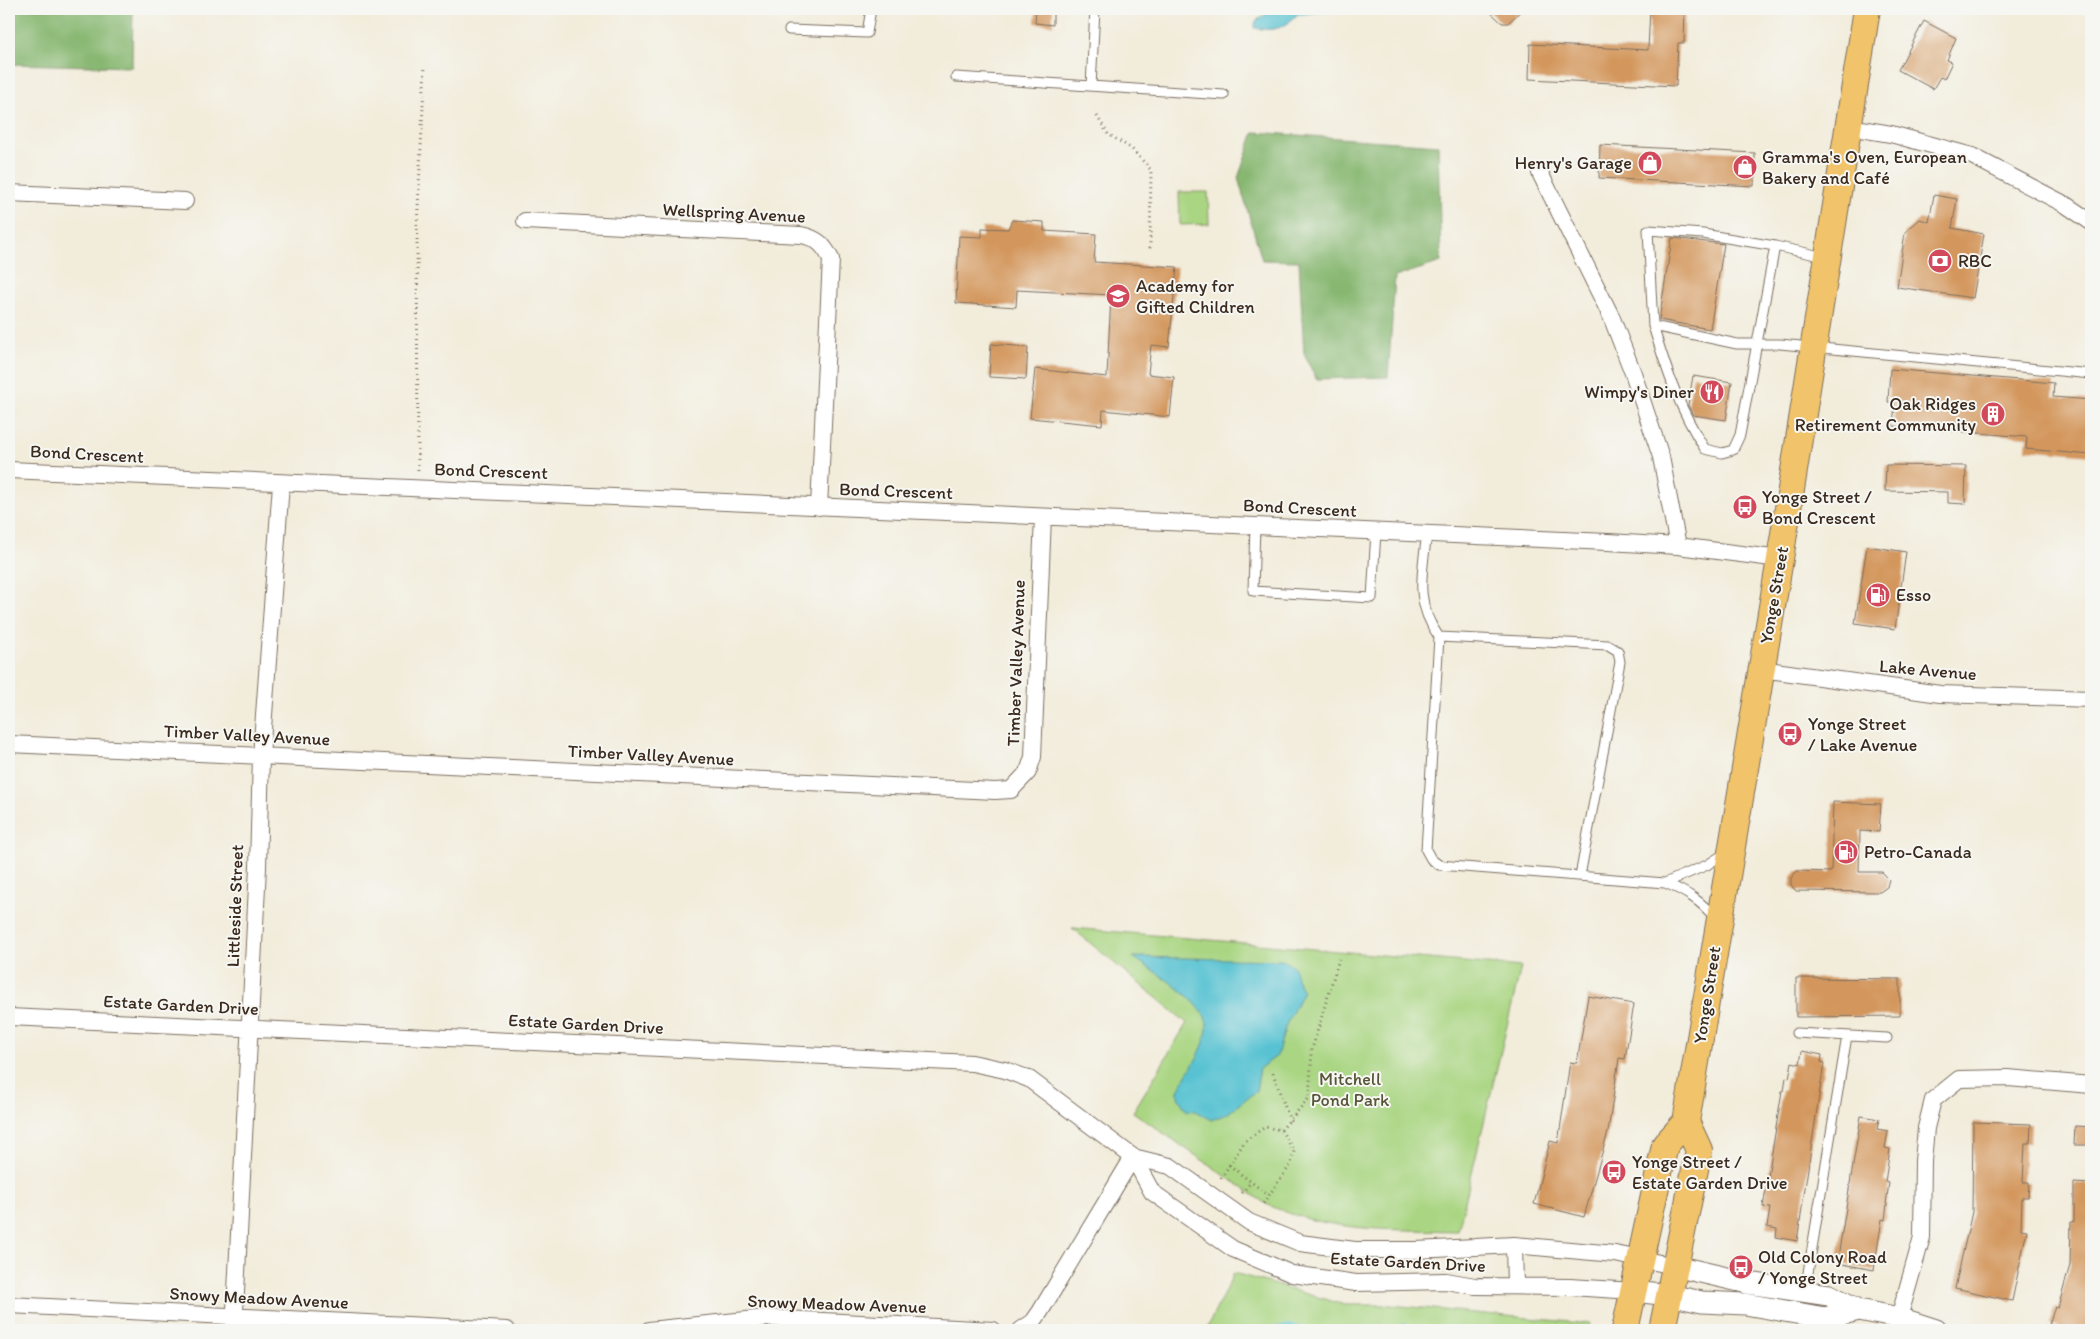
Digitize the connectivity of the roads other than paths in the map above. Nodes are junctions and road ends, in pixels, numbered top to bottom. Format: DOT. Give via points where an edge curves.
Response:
graph roads {
  1 [pos="871,9"];
  2 [pos="1095,9"];
  3 [pos="1867,9"];
  4 [pos="789,30"];
  5 [pos="956,77"];
  6 [pos="1090,86"];
  7 [pos="1224,95"];
  8 [pos="1849,127"];
  9 [pos="1540,173"];
  10 [pos="9,193"];
  11 [pos="185,201"];
  12 [pos="525,221"];
  13 [pos="2091,222"];
  14 [pos="1775,246"];
  15 [pos="1828,257"];
  16 [pos="1652,326"];
  17 [pos="1758,344"];
  18 [pos="1814,348"];
  19 [pos="2091,374"];
  20 [pos="9,470"];
  21 [pos="281,484"];
  22 [pos="819,507"];
  23 [pos="1043,517"];
  24 [pos="1255,526"];
  25 [pos="1376,531"];
  26 [pos="1427,533"];
  27 [pos="1678,546"];
  28 [pos="1780,559"];
  29 [pos="1440,637"];
  30 [pos="1762,669"];
  31 [pos="2091,699"];
  32 [pos="9,744"];
  33 [pos="261,756"];
  34 [pos="1732,848"];
  35 [pos="1580,876"];
  36 [pos="1665,884"];
  37 [pos="1719,924"];
  38 [pos="9,1017"];
  39 [pos="249,1028"];
  40 [pos="1796,1033"];
  41 [pos="1847,1036"];
  42 [pos="1887,1038"];
  43 [pos="2091,1085"];
  44 [pos="1686,1122"];
  45 [pos="1133,1157"];
  46 [pos="1514,1245"];
  47 [pos="1641,1259"];
  48 [pos="1675,1266"];
  49 [pos="1515,1285"];
  50 [pos="1634,1291"];
  51 [pos="1805,1291"];
  52 [pos="1669,1295"];
  53 [pos="9,1305"];
  54 [pos="1859,1310"];
  55 [pos="235,1324"];
  56 [pos="1898,1324"];
  57 [pos="507,1330"];
  58 [pos="649,1330"];
  59 [pos="993,1330"];
  60 [pos="1021,1330"];
  61 [pos="1625,1330"];
  62 [pos="1662,1330"];
  63 [pos="1936,1330"];
  1 -- 4 [label="lane" via="867,33"];
  2 -- 6 [label="lane"];
  3 -- 8 [label="main road, Yonge Street"];
  5 -- 6 [label="lane"];
  6 -- 7 [label="lane"];
  8 -- 13 [label="street" via="1891,134 1972,156 2066,205"];
  8 -- 15 [label="main road, Yonge Street"];
  9 -- 27 [label="street" via="1611,316 1633,373 1661,457"];
  10 -- 11 [label="street"];
  12 -- 22 [label="street, Wellspring Avenue" via="801,235 821,243 831,259"];
  14 -- 15 [label="lane"];
  14 -- 16 [label="lane" via="1703,234 1648,230"];
  14 -- 17 [label="lane"];
  15 -- 18 [label="main road, Yonge Street"];
  16 -- 17 [label="lane" via="1737,344"];
  16 -- 17 [label="lane" via="1674,392 1690,426 1705,449 1722,453 1732,450 1740,435"];
  17 -- 18 [label="lane"];
  18 -- 19 [label="lane"];
  18 -- 28 [label="main road, Yonge Street"];
  20 -- 21 [label="street, Bond Crescent"];
  21 -- 22 [label="street, Bond Crescent"];
  21 -- 33 [label="street, Littleside Street"];
  22 -- 23 [label="street, Bond Crescent"];
  23 -- 24 [label="street, Bond Crescent"];
  23 -- 33 [label="street, Timber Valley Avenue" via="1032,757 1028,772 1012,790 995,792"];
  24 -- 25 [label="street, Bond Crescent"];
  24 -- 25 [label="lane" via="1252,591 1372,598"];
  25 -- 26 [label="street, Bond Crescent"];
  26 -- 27 [label="street, Bond Crescent"];
  26 -- 29 [label="lane" via="1422,603 1430,624"];
  27 -- 28 [label="street, Bond Crescent"];
  28 -- 30 [label="main road, Yonge Street"];
  29 -- 35 [label="lane" via="1426,850 1431,859 1439,865"];
  29 -- 35 [label="lane" via="1608,645 1618,651 1620,662"];
  30 -- 31 [label="street, Lake Avenue" via="1940,694"];
  30 -- 34 [label="main road, Yonge Street"];
  32 -- 33 [label="street, Timber Valley Avenue"];
  33 -- 39 [label="street, Littleside Street"];
  34 -- 36 [label="lane" via="1707,865"];
  34 -- 37 [label="main road, Yonge Street"];
  35 -- 36 [label="lane"];
  36 -- 37 [label="lane" via="1686,891 1705,906"];
  37 -- 44 [label="main road, Yonge Street"];
  38 -- 39 [label="street, Estate Garden Drive"];
  39 -- 45 [label="street, Estate Garden Drive" via="972,1063 1029,1079"];
  39 -- 55 [label="street, Littleside Street"];
  40 -- 41 [label="lane"];
  41 -- 42 [label="lane"];
  41 -- 51 [label="lane"];
  43 -- 56 [label="street" via="2008,1078 1959,1079 1933,1100 1923,1161 1922,1237"];
  44 -- 47 [label="main road" via="1665,1144"];
  44 -- 48 [label="main road" via="1699,1150"];
  45 -- 46 [label="street, Estate Garden Drive" via="1170,1166 1249,1222 1300,1243 1355,1250"];
  45 -- 49 [label="street, Estate Garden Drive" via="1152,1192 1233,1249 1292,1274 1356,1283 1446,1281 1475,1286"];
  45 -- 60 [label="street" via="1040,1312"];
  46 -- 47 [label="street, Estate Garden Drive"];
  46 -- 49 [label="street"];
  47 -- 48 [label="street, Estate Garden Drive"];
  47 -- 50 [label="main road"];
  48 -- 51 [label="street" via="1748,1283"];
  48 -- 52 [label="main road"];
  49 -- 50 [label="street, Estate Garden Drive"];
  50 -- 52 [label="street"];
  50 -- 61 [label="main road"];
  51 -- 54 [label="street" via="1829,1295"];
  52 -- 54 [label="street" via="1825,1318"];
  52 -- 62 [label="main road"];
  53 -- 55 [label="street, Snowy Meadow Avenue"];
  54 -- 56 [label="street"];
  55 -- 57 [label="street, Snowy Meadow Avenue"];
  56 -- 63 [label="street"];
  58 -- 59 [label="street, Snowy Meadow Avenue" via="766,1318"];
}
